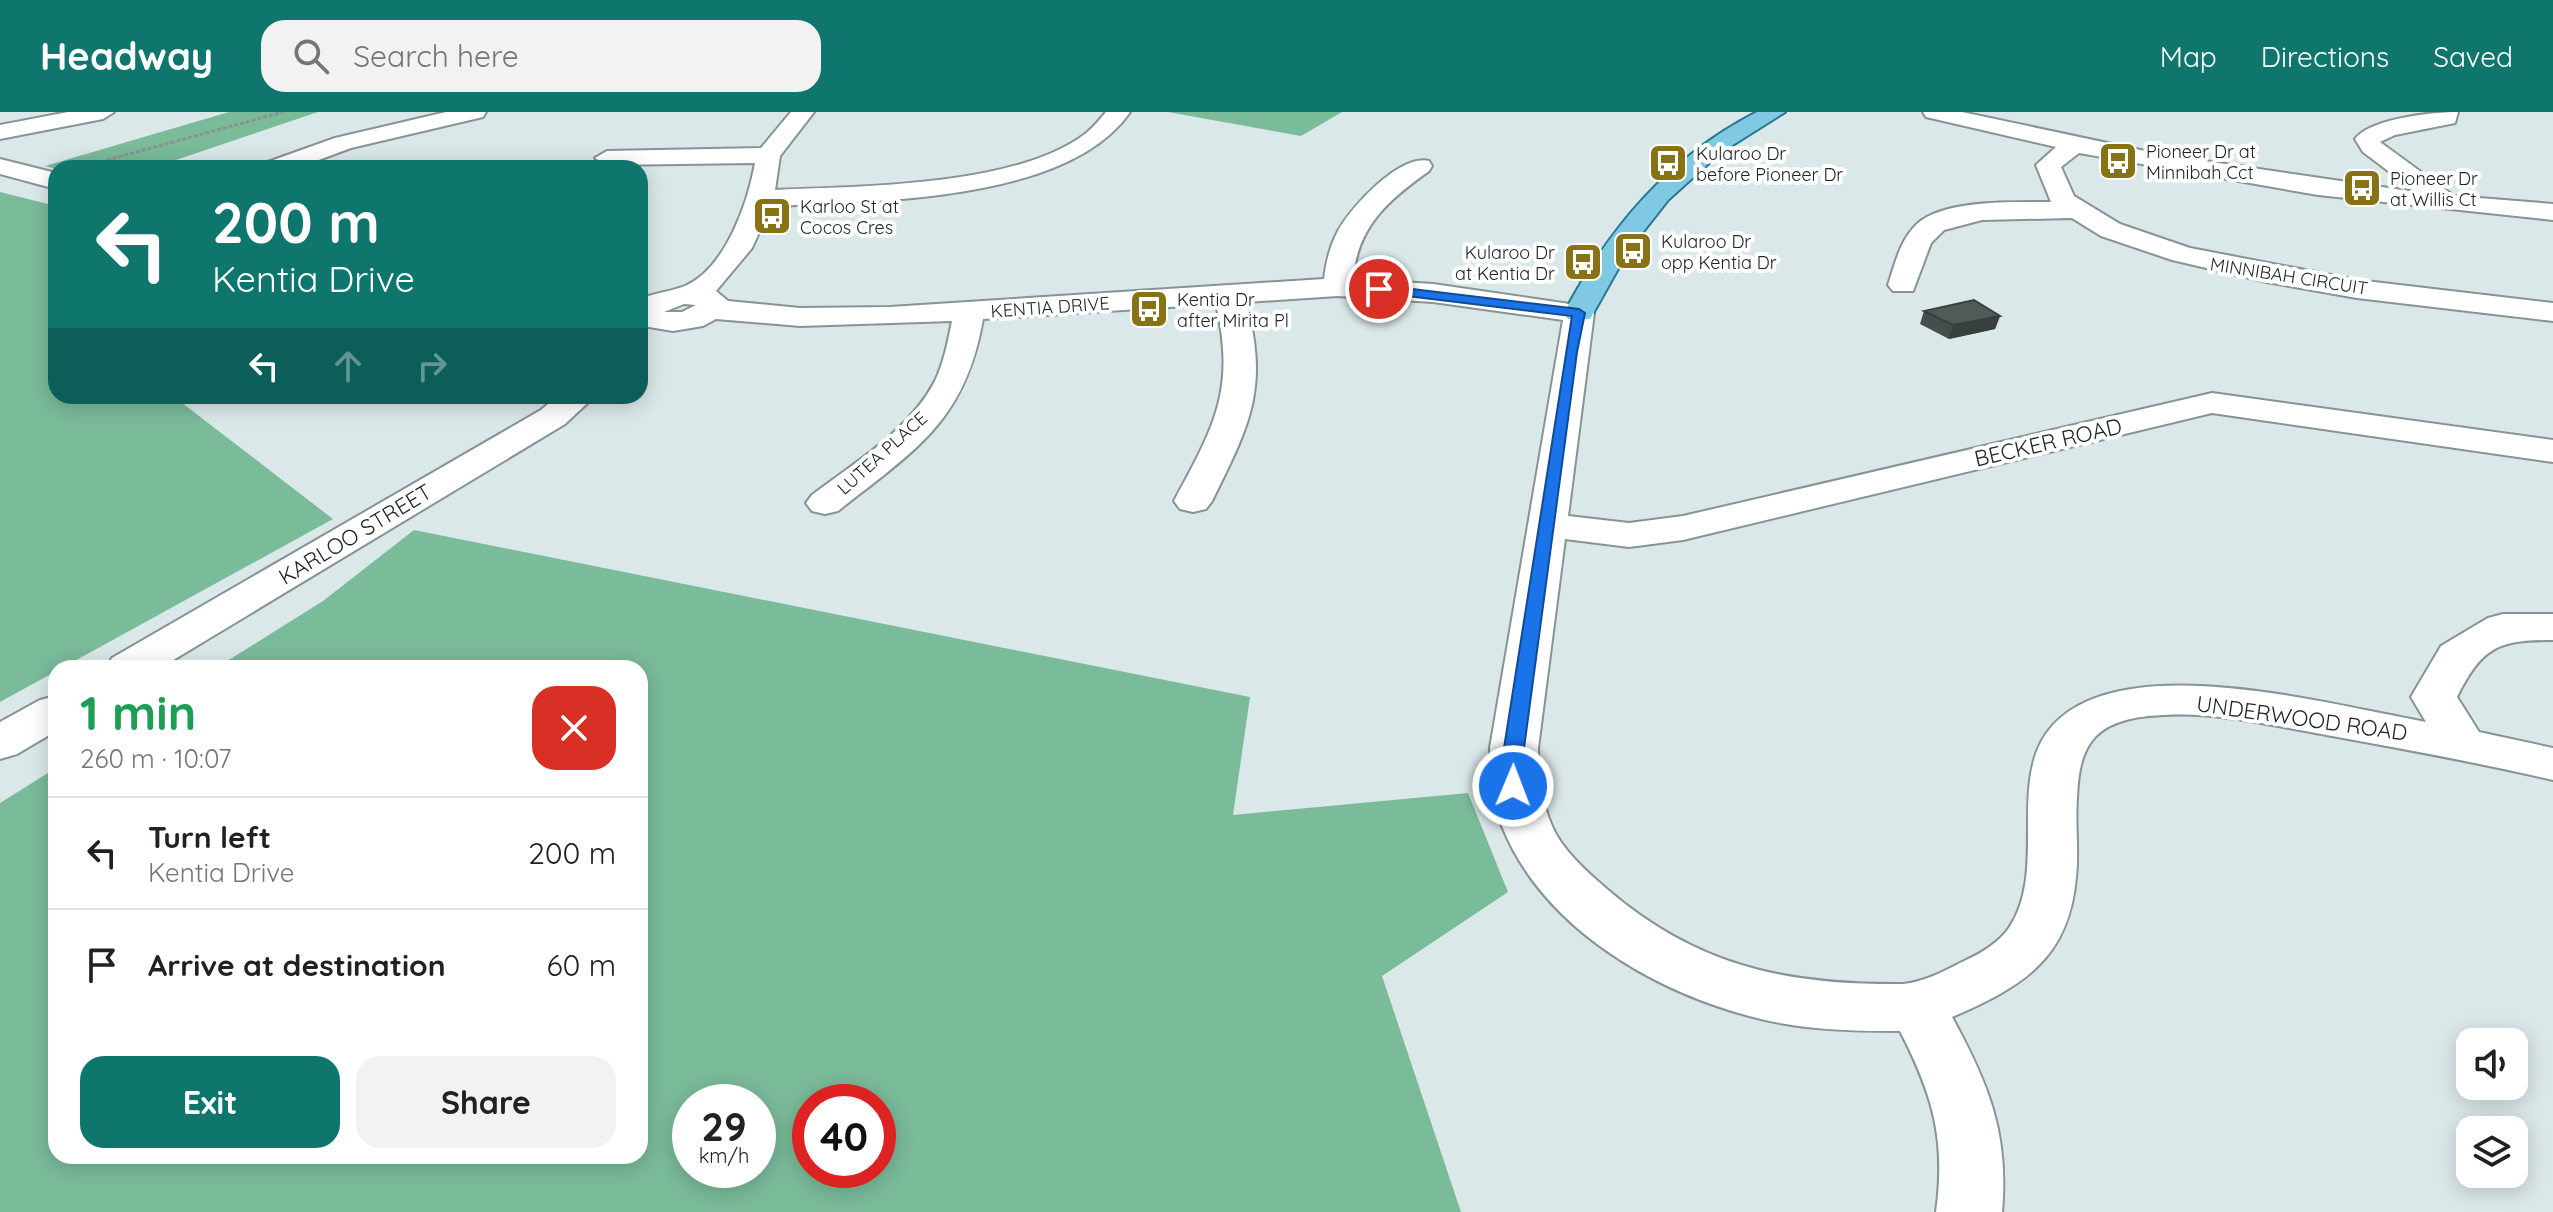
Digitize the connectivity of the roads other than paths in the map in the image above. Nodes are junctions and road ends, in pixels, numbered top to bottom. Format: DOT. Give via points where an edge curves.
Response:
graph roads {
  1 [pos="103,112"];
  2 [pos="475,112"];
  3 [pos="803,112"];
  4 [pos="1119,112"];
  5 [pos="1774,112"];
  6 [pos="1934,112"];
  7 [pos="2435,115"];
  8 [pos="0,132"];
  9 [pos="2073,146"];
  10 [pos="768,155"];
  11 [pos="607,158"];
  12 [pos="296,160"];
  13 [pos="0,166"];
  14 [pos="1420,166"];
  15 [pos="48,179"];
  16 [pos="761,199"];
  17 [pos="2448,203"];
  18 [pos="2072,210"];
  19 [pos="2553,212"];
  20 [pos="1903,285"];
  21 [pos="1338,287"];
  22 [pos="1229,294"];
  23 [pos="702,302"];
  24 [pos="2553,312"];
  25 [pos="969,313"];
  26 [pos="1579,313"];
  27 [pos="649,317"];
  28 [pos="568,404"];
  29 [pos="2553,451"];
  30 [pos="1193,501"];
  31 [pos="825,503"];
  32 [pos="1547,525"];
  33 [pos="2553,627"];
  34 [pos="142,660"];
  35 [pos="48,716"];
  36 [pos="0,743"];
  37 [pos="2462,743"];
  38 [pos="2553,764"];
  39 [pos="1916,1006"];
  40 [pos="1969,1212"];
  1 -- 8 [label="street"];
  2 -- 12 [label="street" via="343,143"];
  3 -- 10 [label="street"];
  4 -- 16 [label="street" via="1110,128 1090,144 1007,174 932,186"];
  5 -- 26 [label="main road" via="1684,169 1643,209 1599,270"];
  6 -- 9 [label="street"];
  7 -- 17 [label="street" via="2367,139"];
  9 -- 17 [label="street" via="2205,171"];
  9 -- 18 [label="street, MINNIBAH CIRCUIT" via="2048,165 2047,173 2048,183"];
  10 -- 11 [label="street"];
  10 -- 16 [label="street"];
  13 -- 15 [label="street"];
  14 -- 21 [label="street" via="1378,195 1359,218 1343,244"];
  16 -- 23 [label="street" via="738,248"];
  17 -- 19 [label="street"];
  18 -- 20 [label="street" via="1991,211 1934,224 1914,246"];
  18 -- 24 [label="street, MINNIBAH CIRCUIT" via="2187,258 2265,276"];
  21 -- 22 [label="street, KENTIA DRIVE"];
  21 -- 26 [label="street, KENTIA DRIVE" via="1433,293"];
  22 -- 25 [label="street, KENTIA DRIVE"];
  22 -- 30 [label="street" via="1243,340 1241,392 1233,424"];
  23 -- 25 [label="street, KENTIA DRIVE" via="800,317"];
  23 -- 27 [label="street" via="692,319"];
  25 -- 31 [label="street, LUTEA PLACE" via="959,363 948,387 891,450"];
  26 -- 32 [label="street"];
  28 -- 34 [label="street, KARLOO STREET"];
  29 -- 32 [label="street, BECKER ROAD" via="2212,403 1683,528 1629,535"];
  32 -- 39 [label="street" via="1513,786 1528,832 1559,876 1610,923 1664,959 1741,993 1832,1006"];
  33 -- 37 [label="street" via="2503,627 2456,656 2434,697"];
  35 -- 36 [label="street"];
  37 -- 38 [label="street, UNDERWOOD ROAD"];
  37 -- 39 [label="street, UNDERWOOD ROAD" via="2196,701 2145,701 2083,722 2060,745 2055,761 2051,885 2044,916 2009,963 1982,980"];
  39 -- 40 [label="street" via="1954,1077 1970,1122 1976,1172"];
}
